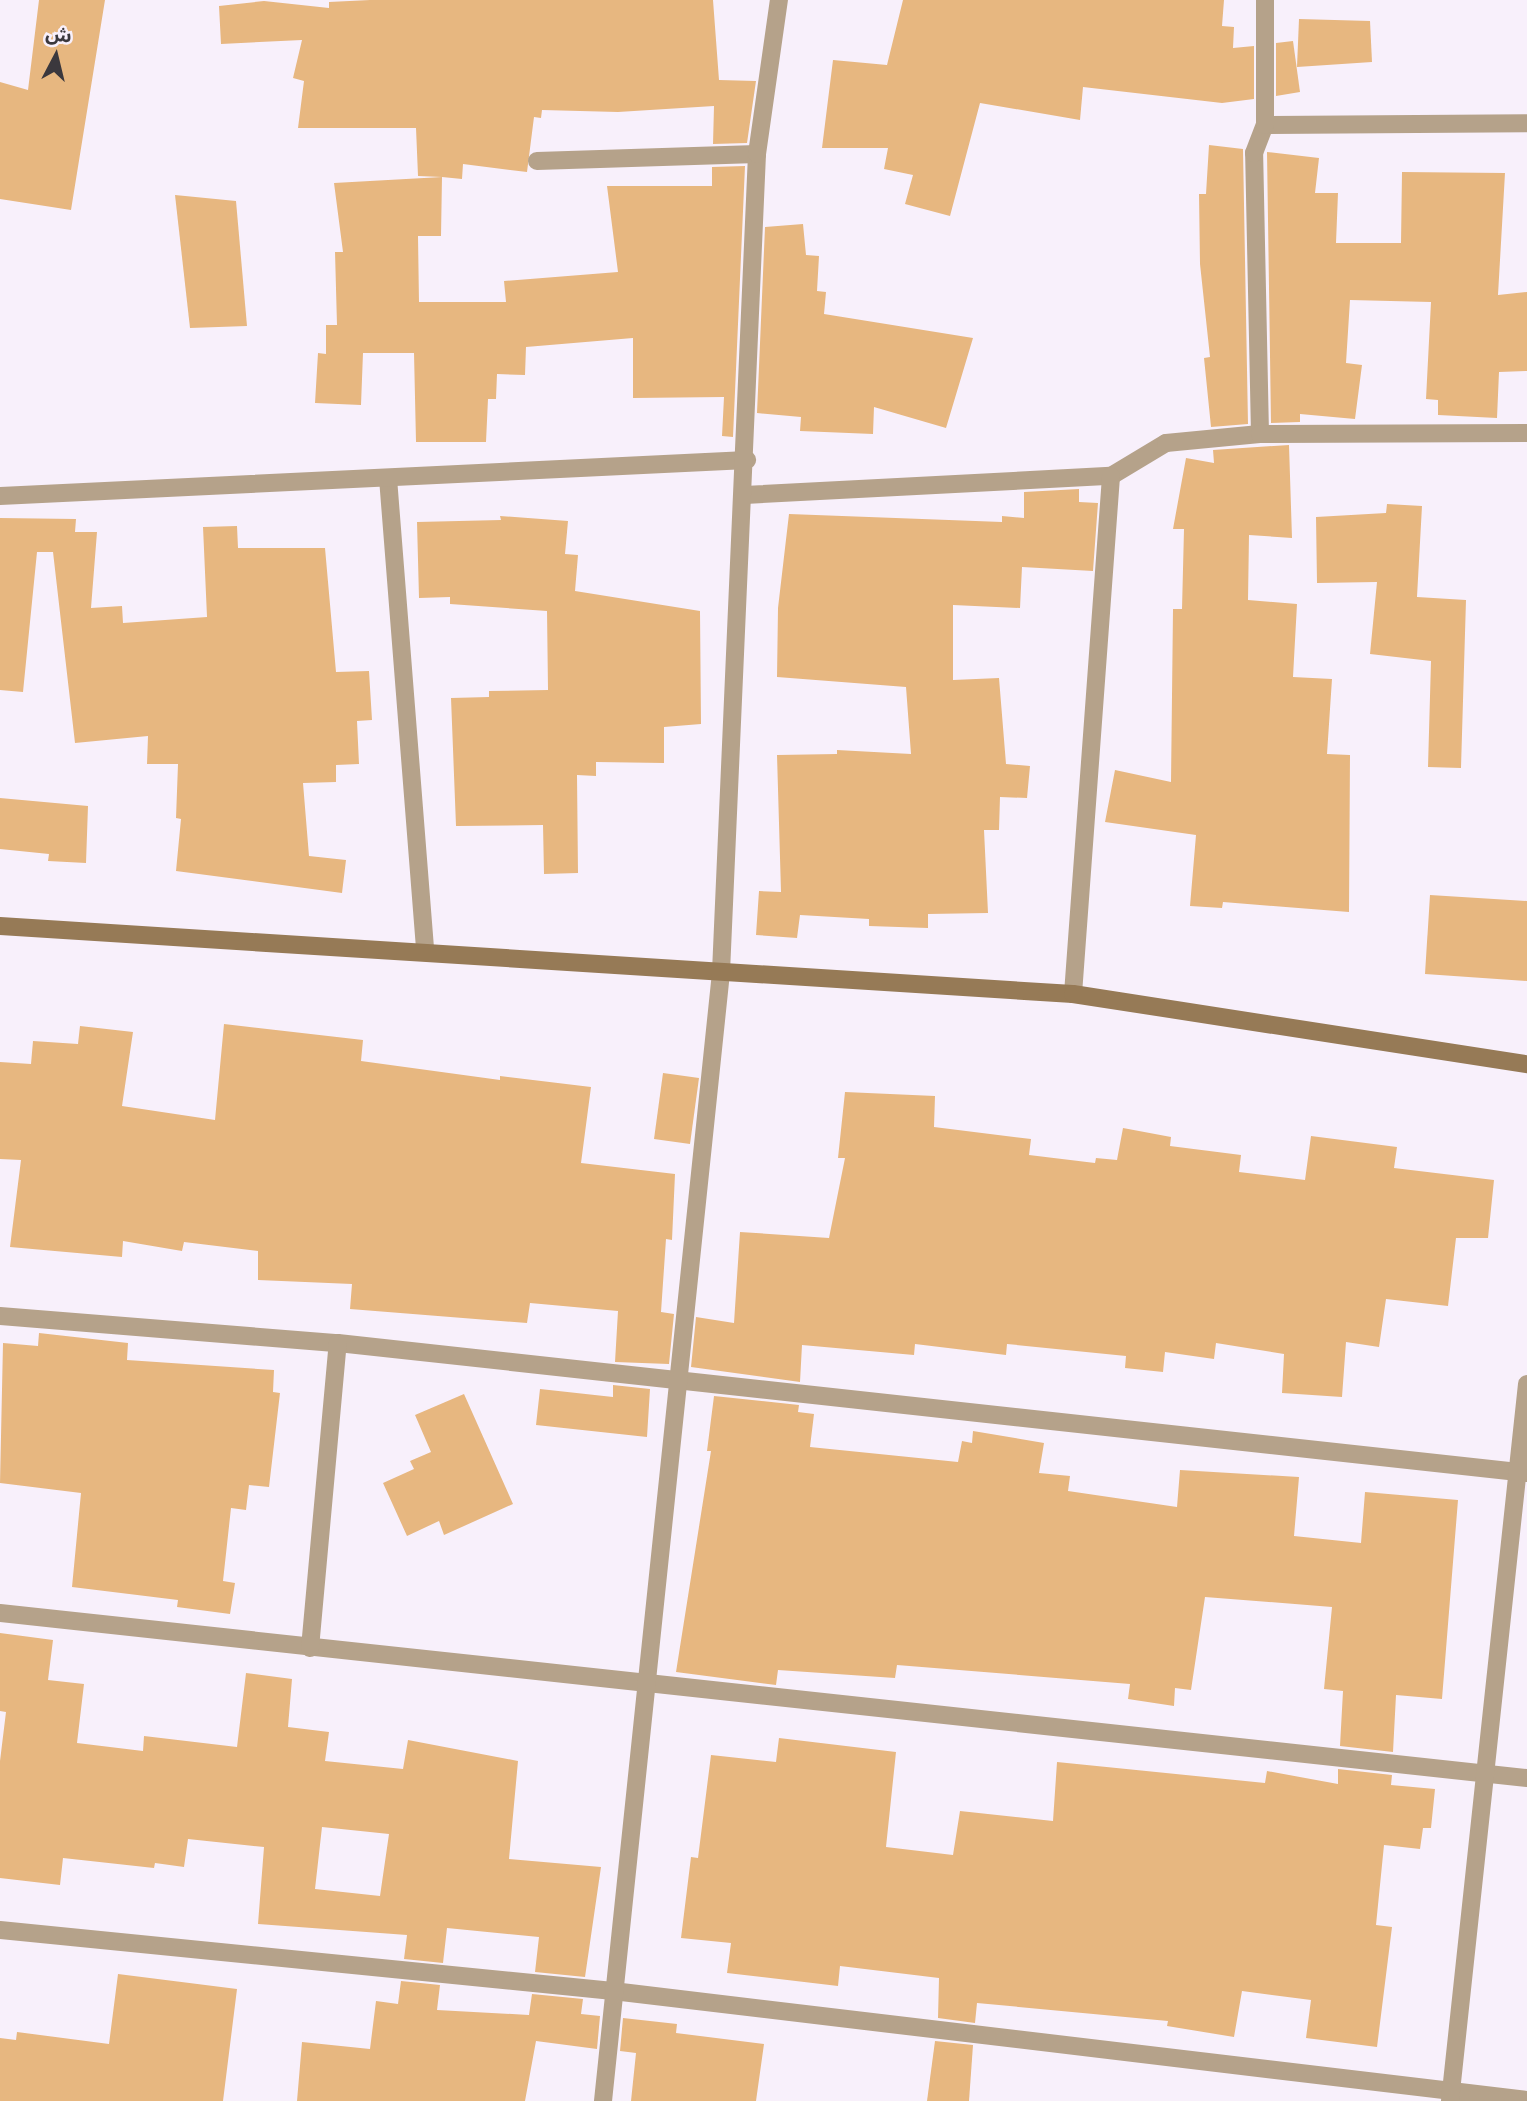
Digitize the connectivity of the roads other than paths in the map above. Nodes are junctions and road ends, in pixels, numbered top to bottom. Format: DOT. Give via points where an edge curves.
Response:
graph roads {
  1 [pos="779,0"];
  2 [pos="1265,0"];
  3 [pos="1527,123"];
  4 [pos="1265,125"];
  5 [pos="757,154"];
  6 [pos="537,161"];
  7 [pos="1527,433"];
  8 [pos="1260,434"];
  9 [pos="747,460"];
  10 [pos="1111,476"];
  11 [pos="388,478"];
  12 [pos="745,495"];
  13 [pos="0,496"];
  14 [pos="0,926"];
  15 [pos="425,950"];
  16 [pos="721,972"];
  17 [pos="1073,993"];
  18 [pos="1527,1063"];
  19 [pos="0,1316"];
  20 [pos="338,1343"];
  21 [pos="676,1378"];
  22 [pos="1527,1384"];
  23 [pos="1522,1473"];
  24 [pos="0,1613"];
  25 [pos="310,1648"];
  26 [pos="646,1685"];
  27 [pos="1488,1774"];
  28 [pos="1527,1778"];
  29 [pos="0,1930"];
  30 [pos="613,1991"];
  31 [pos="1451,2096"];
  32 [pos="1527,2100"];
  33 [pos="603,2101"];
  1 -- 5 [label="street"];
  2 -- 4 [label="street"];
  3 -- 4 [label="street"];
  4 -- 8 [label="street" via="1254,153"];
  5 -- 6 [label="street"];
  5 -- 9 [label="street"];
  7 -- 8 [label="street"];
  8 -- 10 [label="street" via="1166,443"];
  9 -- 11 [label="street"];
  9 -- 12 [label="street"];
  10 -- 12 [label="street"];
  10 -- 17 [label="street"];
  11 -- 13 [label="street"];
  11 -- 15 [label="street"];
  12 -- 16 [label="street"];
  14 -- 15 [label="street"];
  15 -- 16 [label="street"];
  16 -- 17 [label="street"];
  16 -- 21 [label="street"];
  17 -- 18 [label="street"];
  19 -- 20 [label="street"];
  20 -- 21 [label="street"];
  20 -- 25 [label="street"];
  21 -- 23 [label="street"];
  21 -- 26 [label="street"];
  22 -- 23 [label="street"];
  23 -- 27 [label="street"];
  24 -- 25 [label="street"];
  25 -- 26 [label="street"];
  26 -- 27 [label="street"];
  26 -- 30 [label="street"];
  27 -- 28 [label="street"];
  27 -- 31 [label="street"];
  29 -- 30 [label="street"];
  30 -- 31 [label="street"];
  30 -- 33 [label="street"];
  31 -- 32 [label="street"];
}
